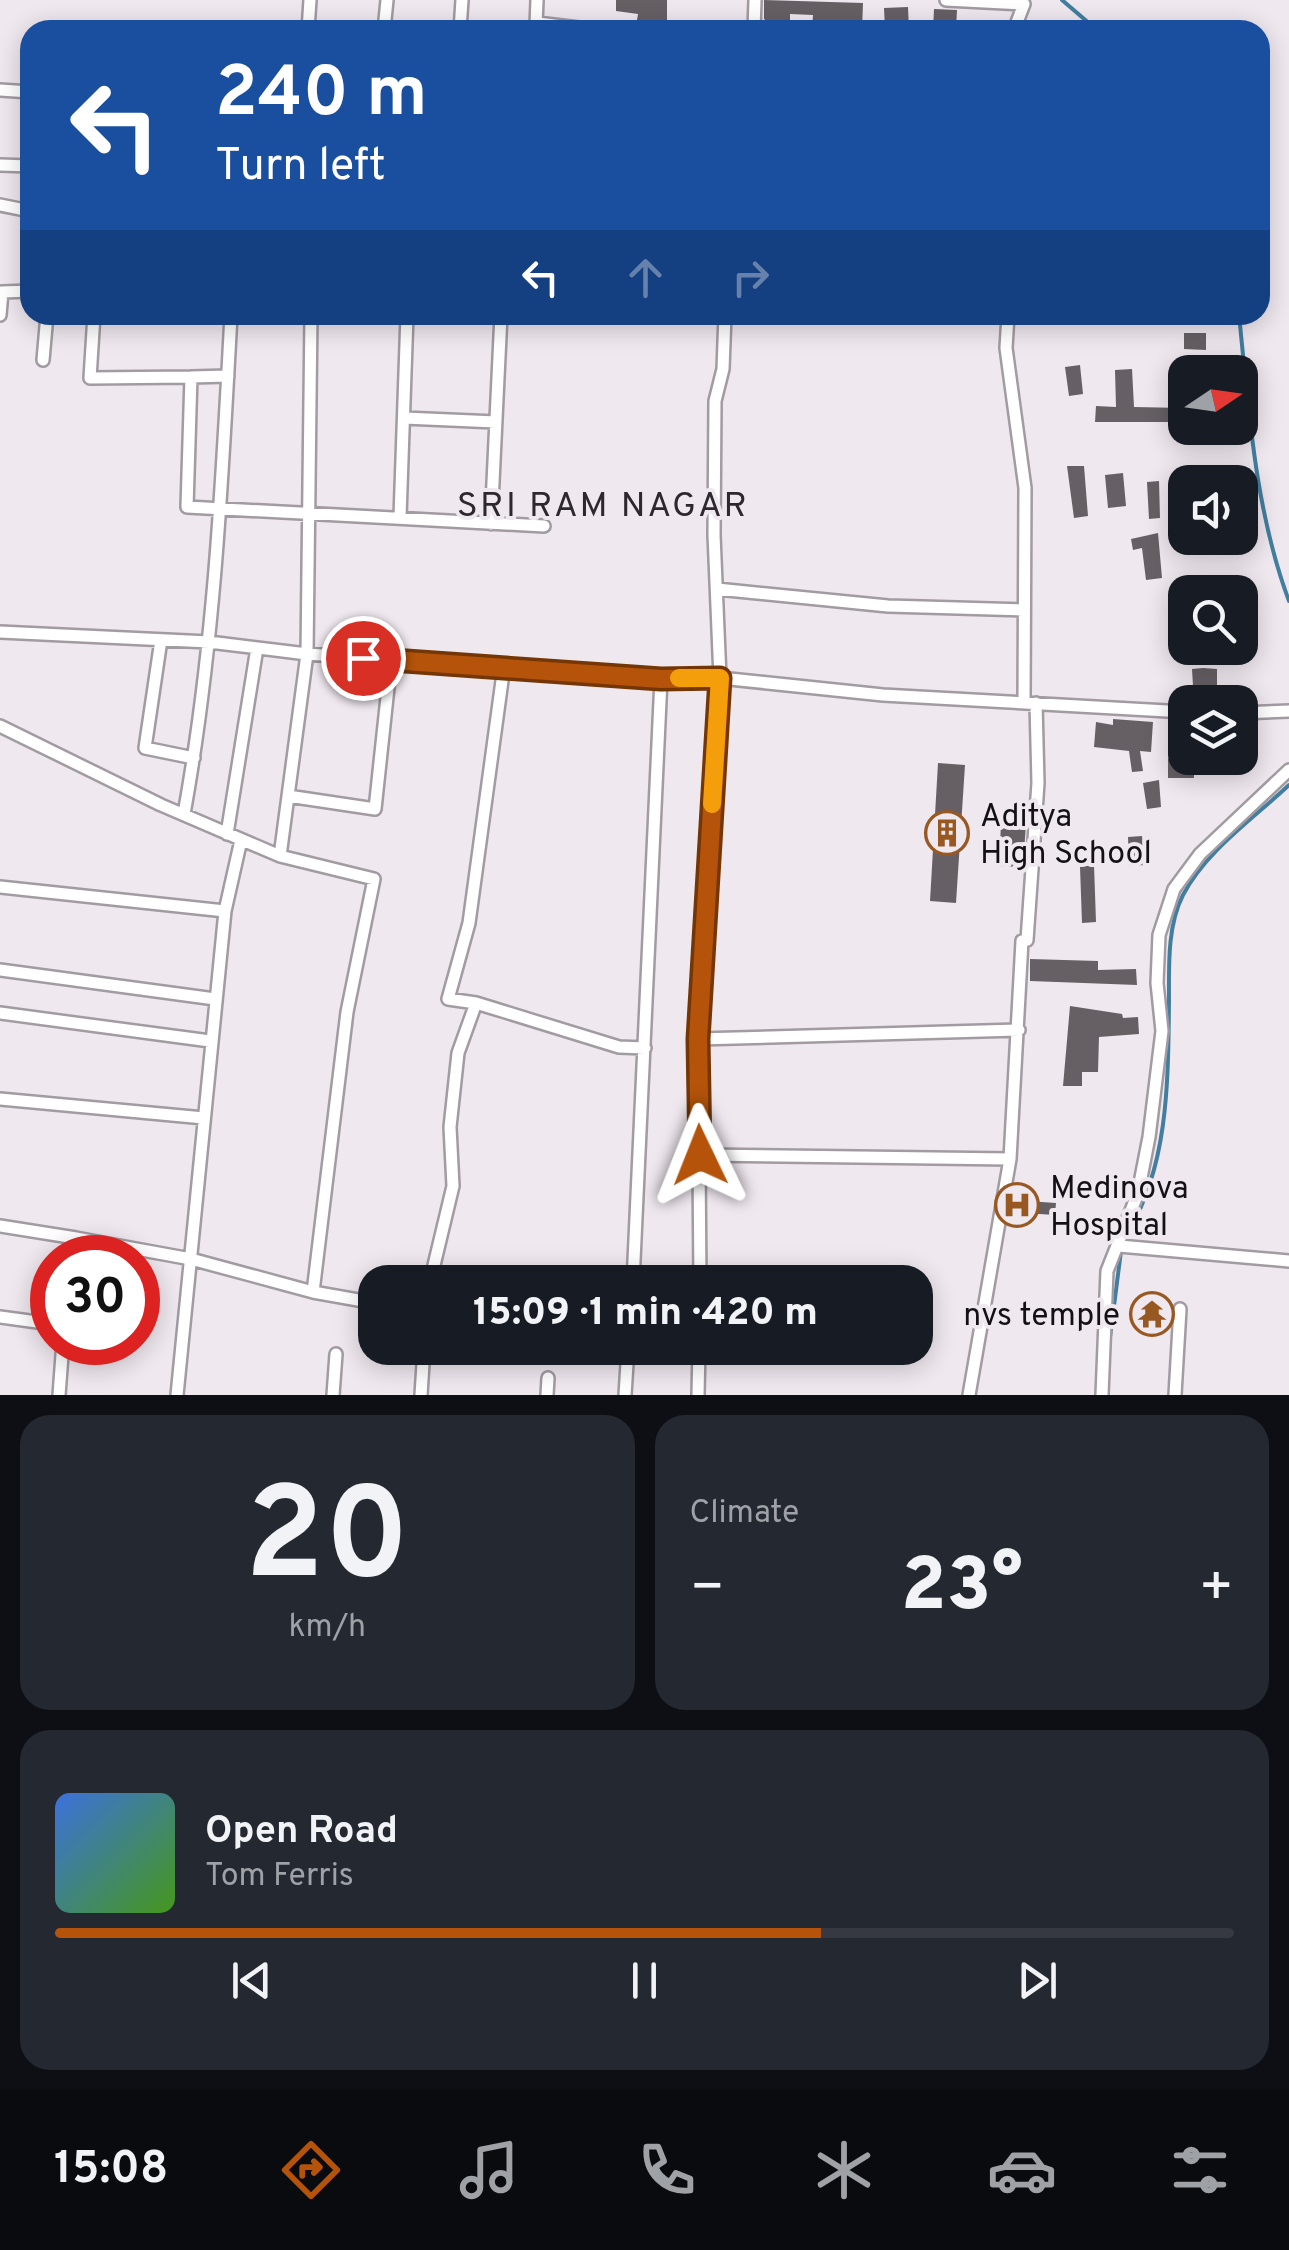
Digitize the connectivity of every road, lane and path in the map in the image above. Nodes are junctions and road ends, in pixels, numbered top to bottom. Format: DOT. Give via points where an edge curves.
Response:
graph roads {
  1 [pos="946,0"];
  2 [pos="1018,20"];
  3 [pos="20,291"];
  4 [pos="0,315"];
  5 [pos="46,325"];
  6 [pos="93,325"];
  7 [pos="231,325"];
  8 [pos="311,325"];
  9 [pos="407,325"];
  10 [pos="500,325"];
  11 [pos="725,325"];
  12 [pos="1007,325"];
  13 [pos="44,360"];
  14 [pos="228,376"];
  15 [pos="191,378"];
  16 [pos="404,418"];
  17 [pos="496,422"];
  18 [pos="223,508"];
  19 [pos="311,511"];
  20 [pos="400,517"];
  21 [pos="491,524"];
  22 [pos="544,526"];
  23 [pos="716,590"];
  24 [pos="1024,610"];
  25 [pos="0,632"];
  26 [pos="161,640"];
  27 [pos="209,642"];
  28 [pos="256,648"];
  29 [pos="307,654"];
  30 [pos="391,660"];
  31 [pos="504,666"];
  32 [pos="720,678"];
  33 [pos="661,679"];
  34 [pos="1030,702"];
  35 [pos="1168,711"];
  36 [pos="1289,711"];
  37 [pos="1258,712"];
  38 [pos="0,726"];
  39 [pos="194,758"];
  40 [pos="1289,770"];
  41 [pos="288,796"];
  42 [pos="184,814"];
  43 [pos="228,834"];
  44 [pos="241,840"];
  45 [pos="280,856"];
  46 [pos="0,887"];
  47 [pos="226,912"];
  48 [pos="0,970"];
  49 [pos="215,999"];
  50 [pos="476,1003"];
  51 [pos="0,1013"];
  52 [pos="1019,1030"];
  53 [pos="698,1039"];
  54 [pos="210,1041"];
  55 [pos="645,1048"];
  56 [pos="0,1100"];
  57 [pos="204,1118"];
  58 [pos="700,1155"];
  59 [pos="1010,1159"];
  60 [pos="0,1226"];
  61 [pos="57,1235"];
  62 [pos="1118,1246"];
  63 [pos="160,1253"];
  64 [pos="191,1258"];
  65 [pos="1289,1262"];
  66 [pos="434,1265"];
  67 [pos="633,1265"];
  68 [pos="700,1265"];
  69 [pos="313,1292"];
  70 [pos="358,1301"];
  71 [pos="1180,1309"];
  72 [pos="0,1317"];
  73 [pos="30,1321"];
  74 [pos="336,1354"];
  75 [pos="61,1365"];
  76 [pos="423,1365"];
  77 [pos="627,1365"];
  78 [pos="699,1365"];
  79 [pos="548,1378"];
  80 [pos="59,1395"];
  81 [pos="177,1395"];
  82 [pos="333,1395"];
  83 [pos="421,1395"];
  84 [pos="547,1395"];
  85 [pos="625,1395"];
  86 [pos="698,1395"];
  87 [pos="969,1395"];
  88 [pos="1102,1395"];
  89 [pos="1175,1395"];
  1 -- 2 [label="street" via="1024,4"];
  3 -- 4 [label="street" via="2,292"];
  5 -- 13 [label="street"];
  6 -- 15 [label="street" via="90,378"];
  7 -- 14 [label="street"];
  8 -- 19 [label="street"];
  9 -- 16 [label="street"];
  10 -- 17 [label="street"];
  11 -- 23 [label="street" via="715,401"];
  12 -- 24 [label="street" via="1025,488"];
  14 -- 15 [label="street"];
  14 -- 18 [label="street"];
  15 -- 18 [label="street" via="188,507"];
  16 -- 17 [label="street"];
  16 -- 20 [label="street"];
  17 -- 21 [label="street"];
  18 -- 19 [label="street"];
  18 -- 27 [label="street"];
  19 -- 20 [label="street"];
  19 -- 29 [label="street"];
  20 -- 21 [label="street"];
  21 -- 22 [label="street"];
  23 -- 24 [label="street"];
  23 -- 32 [label="street"];
  24 -- 34 [label="street"];
  25 -- 26 [label="street"];
  26 -- 27 [label="street"];
  26 -- 39 [label="street" via="145,748"];
  27 -- 28 [label="street"];
  27 -- 39 [label="street"];
  28 -- 29 [label="street"];
  28 -- 43 [label="street"];
  29 -- 30 [label="street"];
  29 -- 41 [label="street"];
  30 -- 31 [label="street"];
  30 -- 41 [label="street" via="375,808"];
  31 -- 33 [label="street"];
  31 -- 50 [label="street" via="469,923 448,999"];
  32 -- 33 [label="street"];
  32 -- 34 [label="street"];
  32 -- 53 [label="street"];
  33 -- 55 [label="street"];
  34 -- 35 [label="street"];
  34 -- 52 [label="street" via="1038,783"];
  36 -- 37 [label="street"];
  38 -- 42 [label="street"];
  39 -- 42 [label="street"];
  40 -- 62 [label="street" via="1200,854 1174,888 1159,936 1162,1032 1149,1137"];
  41 -- 45 [label="street"];
  42 -- 43 [label="street"];
  43 -- 44 [label="street"];
  44 -- 45 [label="street"];
  44 -- 47 [label="street"];
  45 -- 69 [label="street" via="374,878 347,1012"];
  46 -- 47 [label="street"];
  47 -- 49 [label="street"];
  48 -- 49 [label="street"];
  49 -- 54 [label="street"];
  50 -- 55 [label="street" via="619,1047"];
  50 -- 66 [label="street" via="458,1053 450,1127 453,1186"];
  51 -- 54 [label="street"];
  52 -- 53 [label="street"];
  52 -- 59 [label="street"];
  53 -- 58 [label="street"];
  54 -- 57 [label="street"];
  55 -- 67 [label="street"];
  56 -- 57 [label="street"];
  57 -- 64 [label="street"];
  58 -- 59 [label="street"];
  58 -- 68 [label="street"];
  59 -- 87 [label="street"];
  60 -- 61 [label="street"];
  62 -- 65 [label="street"];
  62 -- 88 [label="street" via="1107,1271"];
  63 -- 64 [label="street"];
  64 -- 69 [label="street"];
  64 -- 81 [label="street"];
  69 -- 70 [label="street"];
  71 -- 89 [label="street"];
  72 -- 73 [label="street"];
  74 -- 82 [label="street"];
  75 -- 80 [label="street"];
  76 -- 83 [label="street"];
  77 -- 85 [label="street"];
  78 -- 86 [label="street"];
  79 -- 84 [label="street"];
}
